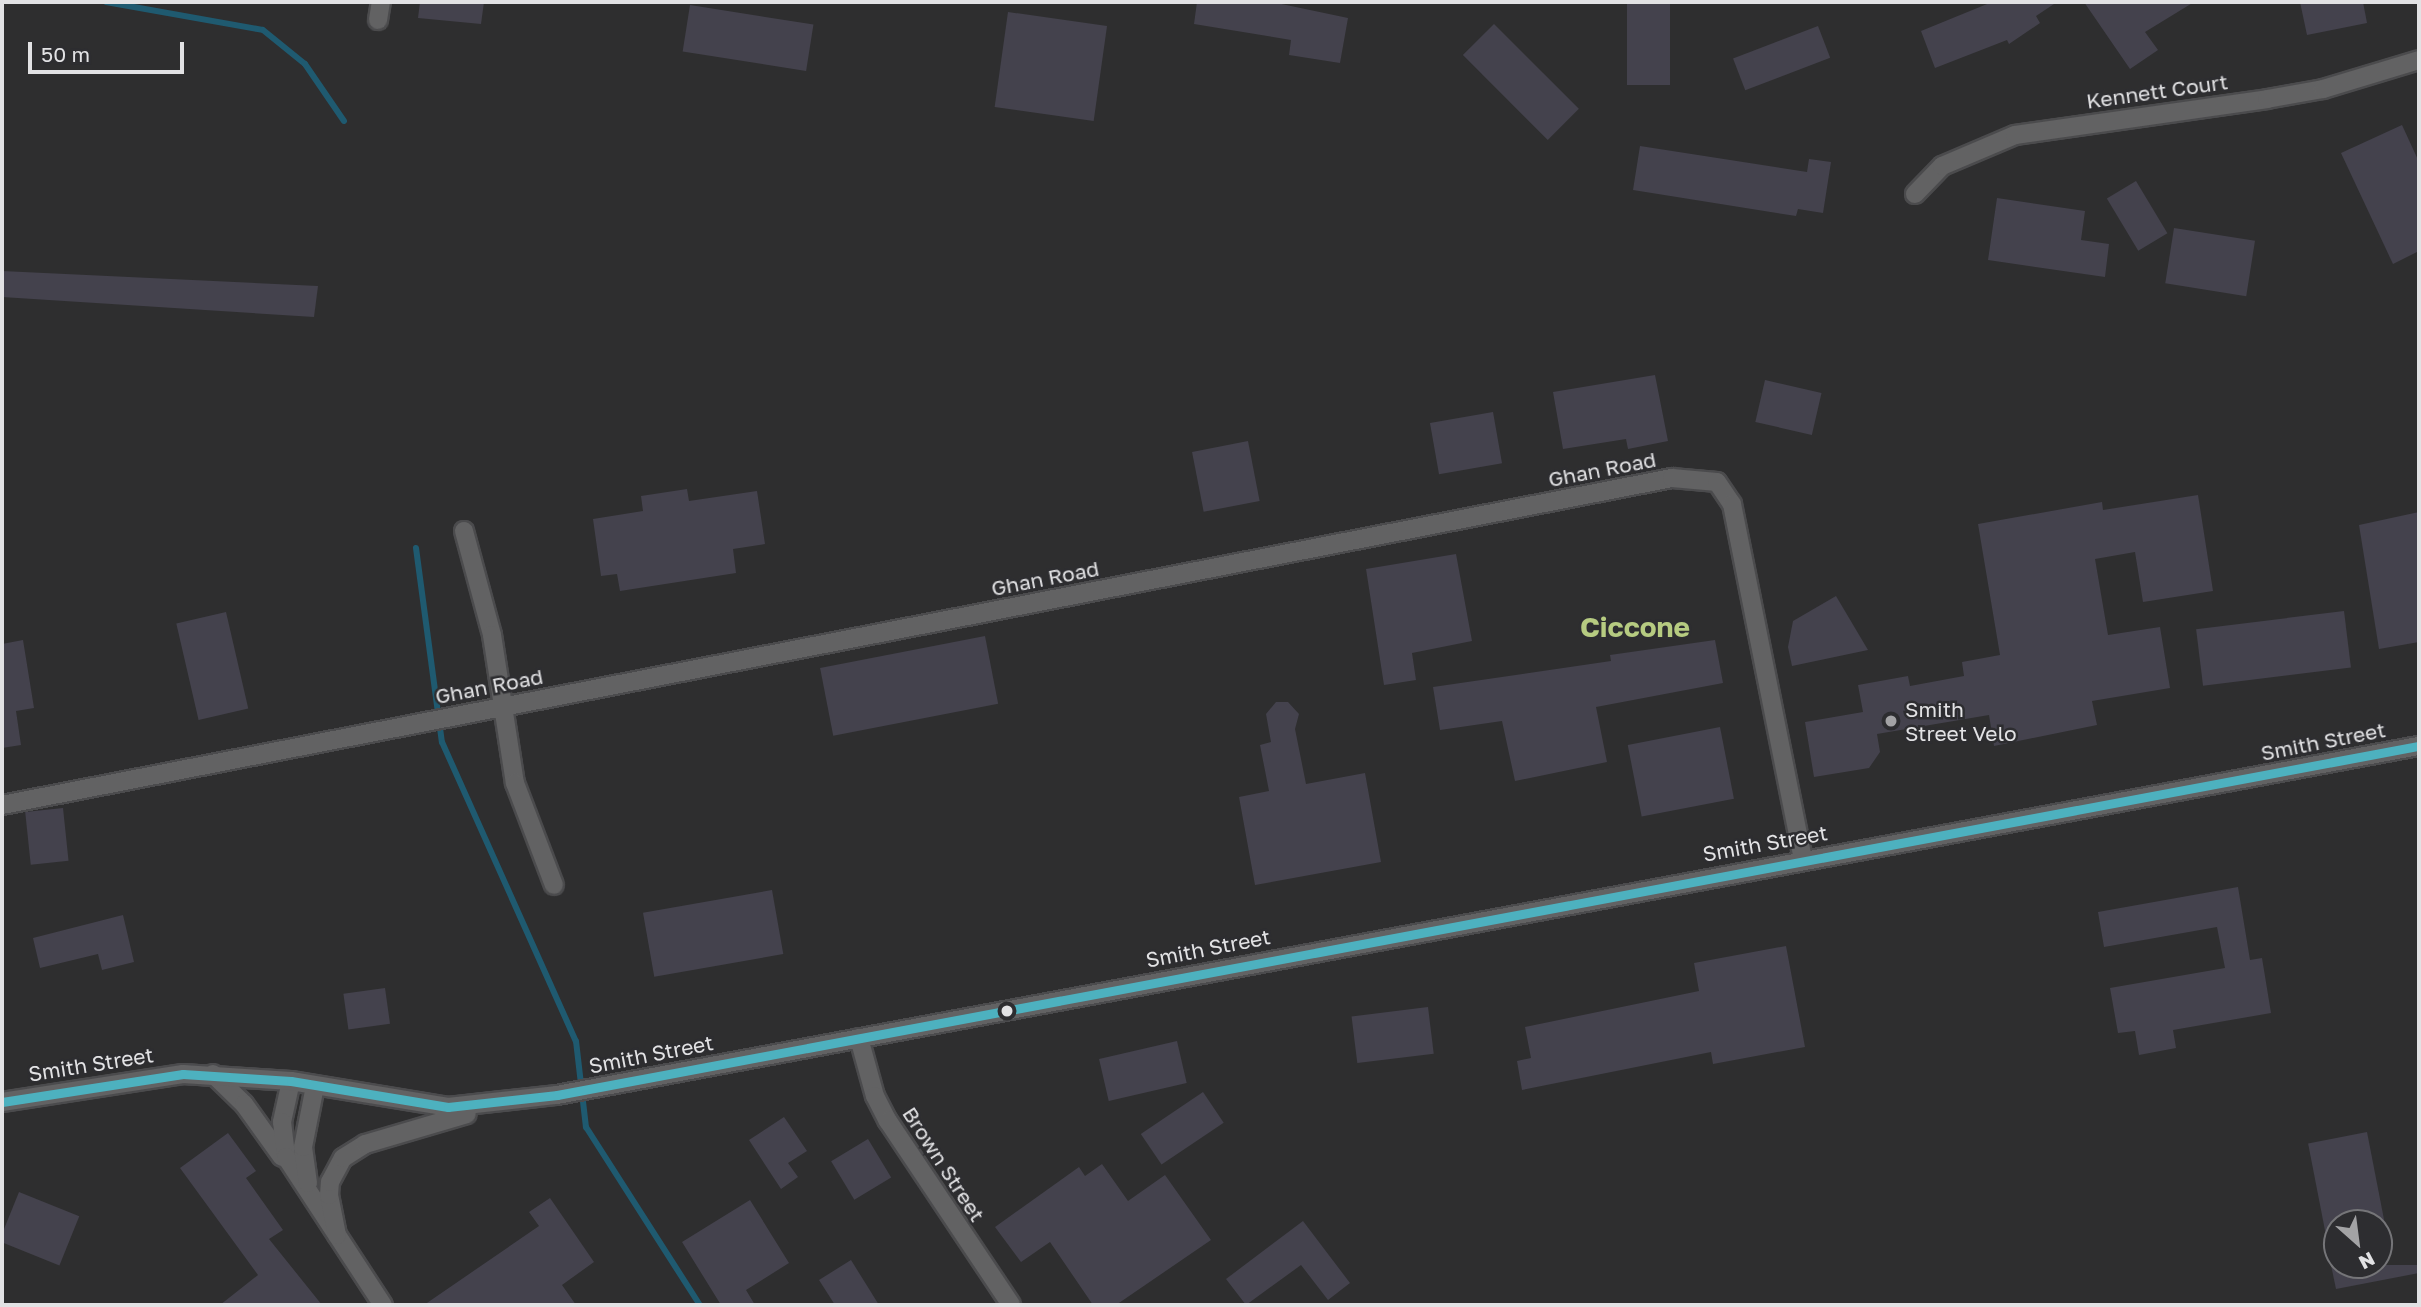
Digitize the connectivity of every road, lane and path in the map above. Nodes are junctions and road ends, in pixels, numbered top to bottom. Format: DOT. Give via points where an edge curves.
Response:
graph roads {
  1 [pos="381,2"];
  2 [pos="378,20"];
  3 [pos="2419,60"];
  4 [pos="1915,194"];
  5 [pos="464,531"];
  6 [pos="506,707"];
  7 [pos="2419,746"];
  8 [pos="2,805"];
  9 [pos="1803,859"];
  10 [pos="554,885"];
  11 [pos="859,1038"];
  12 [pos="213,1074"];
  13 [pos="291,1081"];
  14 [pos="315,1086"];
  15 [pos="518,1101"];
  16 [pos="2,1102"];
  17 [pos="309,1194"];
  18 [pos="323,1215"];
  19 [pos="337,1235"];
  20 [pos="383,1305"];
  21 [pos="1011,1305"];
  1 -- 2 [label="street"];
  3 -- 4 [label="street, Kennett Court" via="2323,89 2015,135 1952,160"];
  5 -- 6 [label="street"];
  6 -- 8 [label="street, Ghan Road"];
  6 -- 9 [label="street, Ghan Road" via="1672,478 1717,482 1739,526"];
  6 -- 10 [label="street" via="515,783"];
  7 -- 9 [label="street, Smith Street"];
  9 -- 11 [label="street, Smith Street"];
  11 -- 15 [label="street, Smith Street"];
  11 -- 21 [label="street, Brown Street" via="875,1096 888,1122"];
  12 -- 13 [label="street, Smith Street"];
  12 -- 16 [label="street, Smith Street" via="155,1076"];
  12 -- 17 [label="street" via="244,1104"];
  13 -- 14 [label="street, Smith Street"];
  13 -- 17 [label="street" via="281,1139 286,1157"];
  14 -- 15 [label="street, Smith Street" via="448,1107"];
  14 -- 18 [label="street" via="302,1162"];
  15 -- 19 [label="street" via="423,1124 352,1150 330,1182"];
  17 -- 18 [label="street"];
  18 -- 19 [label="street"];
  19 -- 20 [label="street"];
}
